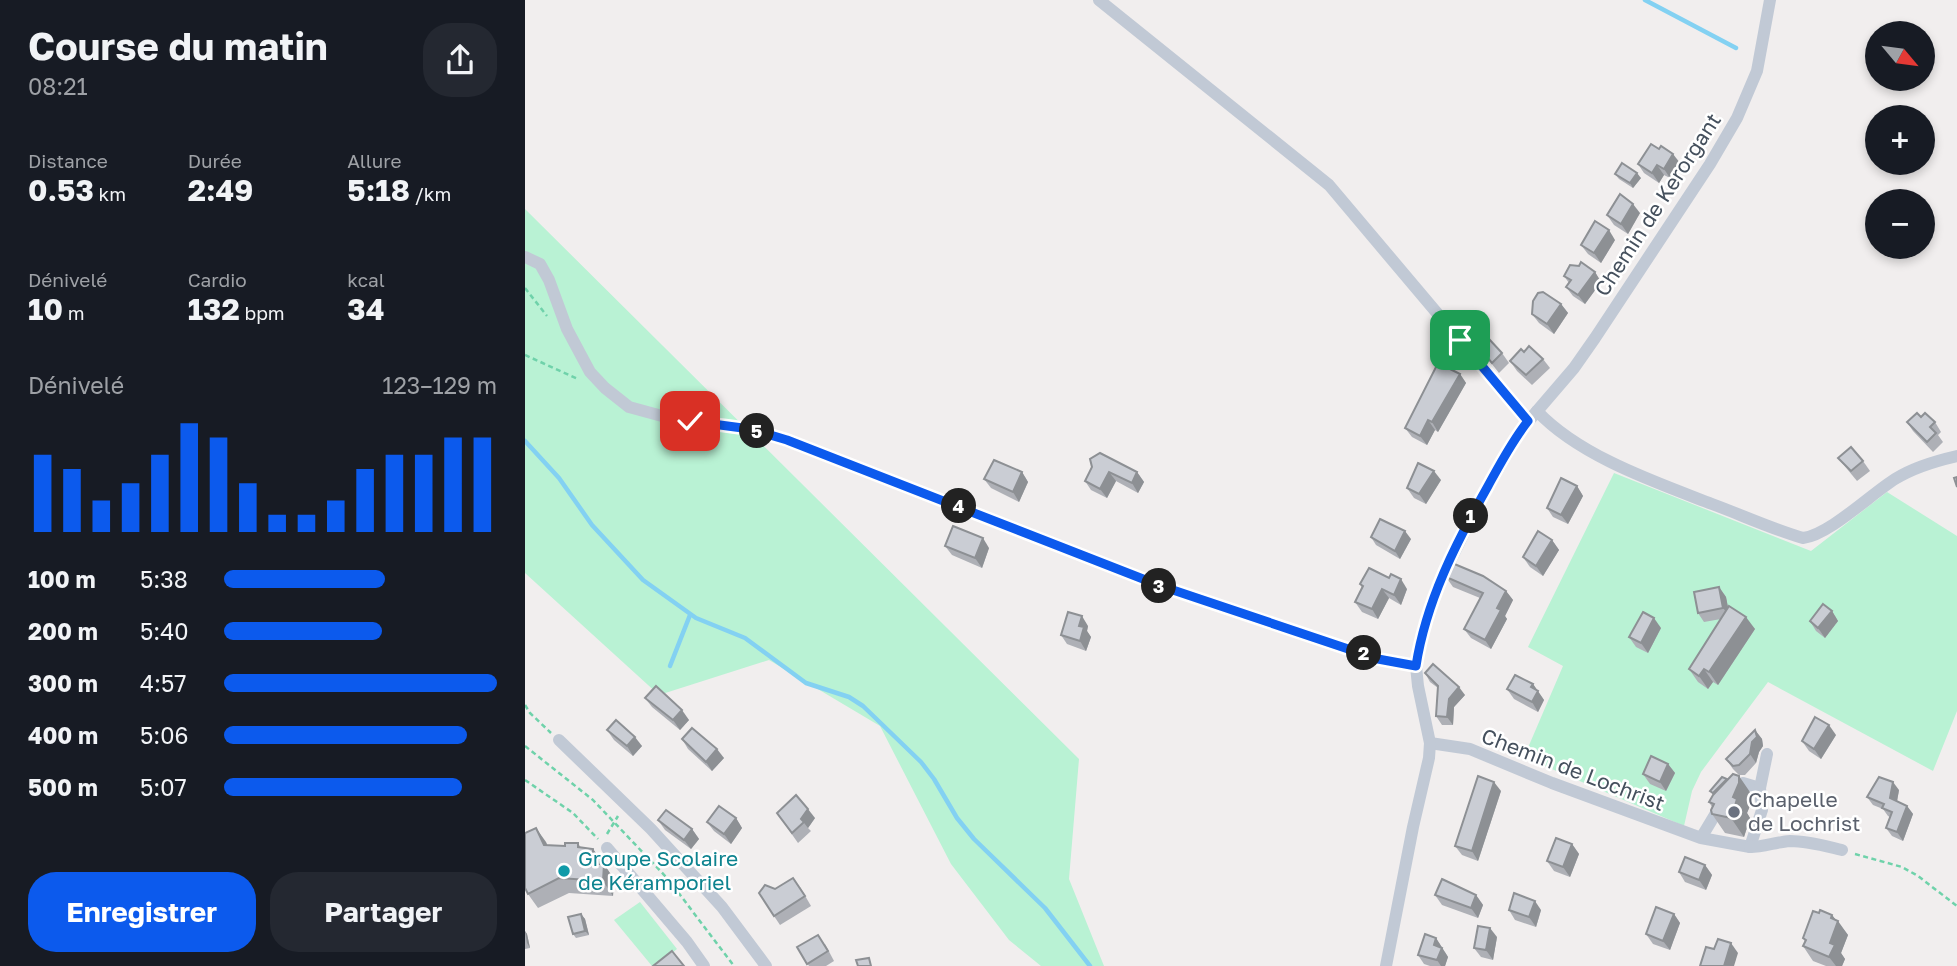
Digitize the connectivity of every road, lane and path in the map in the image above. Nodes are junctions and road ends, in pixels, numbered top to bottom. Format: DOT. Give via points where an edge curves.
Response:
graph roads {
  1 [pos="1099,0"];
  2 [pos="1770,0"];
  3 [pos="525,257"];
  4 [pos="525,355"];
  5 [pos="583,381"];
  6 [pos="1537,411"];
  7 [pos="1528,421"];
  8 [pos="1957,456"];
  9 [pos="1416,666"];
  10 [pos="525,705"];
  11 [pos="559,740"];
  12 [pos="1430,743"];
  13 [pos="525,746"];
  14 [pos="1767,754"];
  15 [pos="525,780"];
  16 [pos="1760,788"];
  17 [pos="625,805"];
  18 [pos="614,822"];
  19 [pos="1701,838"];
  20 [pos="1750,847"];
  21 [pos="607,848"];
  22 [pos="1842,850"];
  23 [pos="1957,906"];
  24 [pos="703,966"];
  25 [pos="734,966"];
  26 [pos="766,966"];
  27 [pos="1386,966"];
  1 -- 7 [label="street" via="1329,185"];
  2 -- 6 [label="street, Chemin de Kerorgant" via="1756,71 1737,118 1595,338"];
  3 -- 9 [label="street" via="540,264 590,372 629,407 787,440 1161,586 1378,659"];
  4 -- 5 [label="path"];
  6 -- 7 [label="street, Chemin de Kerorgant"];
  6 -- 8 [label="street" via="1558,431 1621,466 1803,538 1822,532 1909,470"];
  7 -- 9 [label="street, Chemin de Kerorgant" via="1451,556 1429,610"];
  9 -- 12 [label="street"];
  10 -- 11 [label="path"];
  11 -- 17 [label="street"];
  12 -- 19 [label="street, Chemin de Lochrist" via="1470,750"];
  12 -- 27 [label="street"];
  13 -- 18 [label="path"];
  14 -- 16 [label="street"];
  15 -- 18 [label="path" via="573,813 601,843"];
  16 -- 19 [label="street" via="1743,783 1719,808"];
  16 -- 20 [label="street" via="1762,810"];
  17 -- 18 [label="path"];
  17 -- 26 [label="street" via="722,907"];
  18 -- 25 [label="path" via="668,878"];
  19 -- 20 [label="street, Chemin de Lochrist"];
  20 -- 22 [label="street, Chemin de Lochrist" via="1790,841"];
  21 -- 24 [label="street"];
  22 -- 23 [label="path" via="1902,867"];
}
